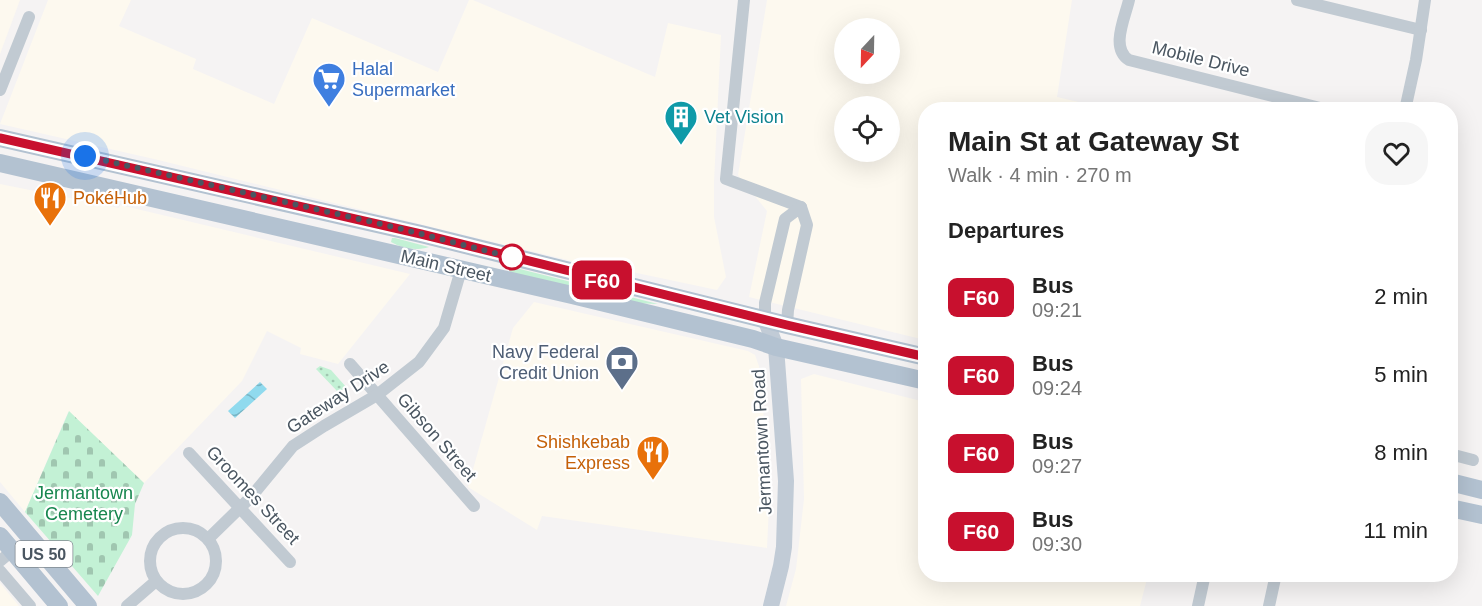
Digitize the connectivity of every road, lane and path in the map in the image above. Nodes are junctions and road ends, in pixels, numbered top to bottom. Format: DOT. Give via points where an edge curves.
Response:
graph roads {
  1 [pos="744,0"];
  2 [pos="1129,0"];
  3 [pos="1297,0"];
  4 [pos="1425,0"];
  5 [pos="29,17"];
  6 [pos="1421,30"];
  7 [pos="0,90"];
  8 [pos="1296,102"];
  9 [pos="1407,102"];
  10 [pos="0,138"];
  11 [pos="0,163"];
  12 [pos="801,207"];
  13 [pos="461,270"];
  14 [pos="765,319"];
  15 [pos="787,325"];
  16 [pos="776,347"];
  17 [pos="918,355"];
  18 [pos="350,364"];
  19 [pos="918,379"];
  20 [pos="377,395"];
  21 [pos="189,453"];
  22 [pos="1458,456"];
  23 [pos="1473,460"];
  24 [pos="1458,484"];
  25 [pos="1482,490"];
  26 [pos="0,502"];
  27 [pos="474,506"];
  28 [pos="240,508"];
  29 [pos="1458,510"];
  30 [pos="1482,515"];
  31 [pos="0,536"];
  32 [pos="208,539"];
  33 [pos="6,556"];
  34 [pos="290,562"];
  35 [pos="0,571"];
  36 [pos="156,581"];
  37 [pos="1203,582"];
  38 [pos="1274,582"];
  39 [pos="30,606"];
  40 [pos="59,606"];
  41 [pos="88,606"];
  42 [pos="127,606"];
  43 [pos="771,606"];
  44 [pos="1198,606"];
  45 [pos="1269,606"];
  1 -- 12 [label="street" via="726,179"];
  2 -- 8 [label="street, Mobile Drive" via="1119,46 1129,60"];
  3 -- 6 [label="street"];
  4 -- 6 [label="street"];
  5 -- 7 [label="street"];
  6 -- 9 [label="street"];
  10 -- 14 [label="main road, Main Street" via="421,234"];
  11 -- 13 [label="main road, Main Street"];
  12 -- 14 [label="street" via="784,219"];
  12 -- 15 [label="street" via="807,225"];
  13 -- 16 [label="main road, Main Street"];
  13 -- 20 [label="street, Gateway Drive" via="444,328 419,362"];
  14 -- 15 [label="main road, Main Street"];
  14 -- 16 [label="main road, Jermantown Road"];
  15 -- 16 [label="main road, Jermantown Road"];
  15 -- 17 [label="main road, Main Street"];
  16 -- 19 [label="main road, Main Street"];
  16 -- 43 [label="main road, Jermantown Road" via="786,515 781,566"];
  18 -- 20 [label="street, Gibson Street"];
  20 -- 27 [label="street, Gibson Street"];
  20 -- 28 [label="street, Gateway Drive" via="293,446"];
  21 -- 28 [label="street, Groomes Street"];
  22 -- 23 [label="street"];
  24 -- 25 [label="main road"];
  26 -- 41 [label="main road, US 50"];
  28 -- 32 [label="street, Gateway Drive"];
  28 -- 34 [label="street, Groomes Street"];
  29 -- 30 [label="main road"];
  31 -- 33 [label="main road, US 50"];
  32 -- 36 [label="street" via="189,529 167,532 158,539 150,560"];
  32 -- 36 [label="street" via="216,559 215,570 204,587 184,595 164,589"];
  33 -- 40 [label="main road, US 50"];
  35 -- 39 [label="street"];
  36 -- 42 [label="street"];
  37 -- 44 [label="street"];
  38 -- 45 [label="street"];
}
